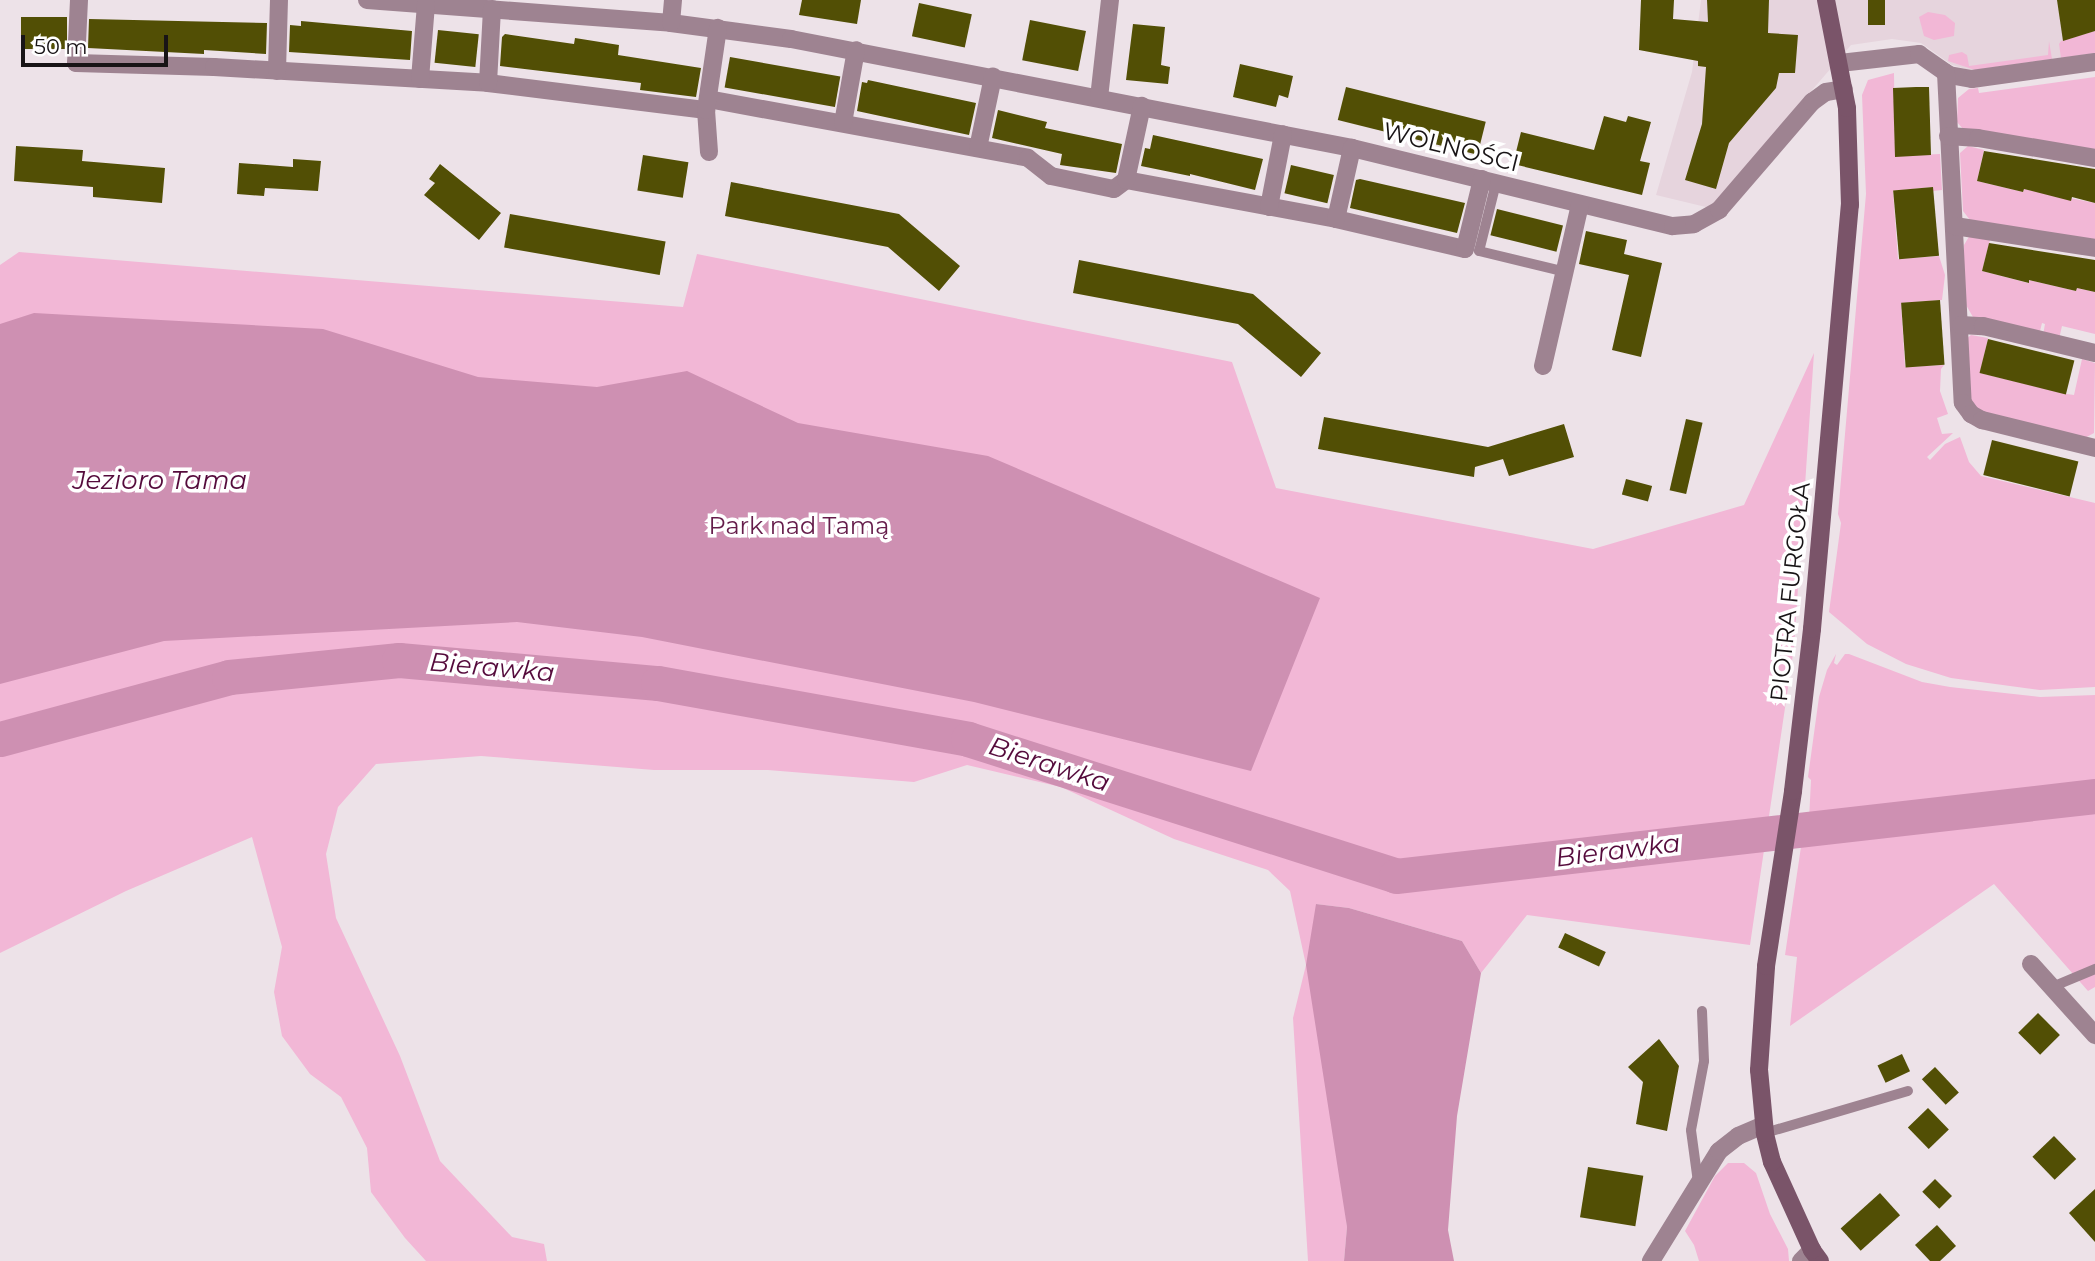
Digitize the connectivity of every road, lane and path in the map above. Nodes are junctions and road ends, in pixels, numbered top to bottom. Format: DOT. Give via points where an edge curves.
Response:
graph roads {
  1 [pos="79,0"];
  2 [pos="279,0"];
  3 [pos="367,0"];
  4 [pos="673,0"];
  5 [pos="1110,0"];
  6 [pos="1826,0"];
  7 [pos="426,4"];
  8 [pos="492,9"];
  9 [pos="671,23"];
  10 [pos="718,28"];
  11 [pos="856,50"];
  12 [pos="1840,62"];
  13 [pos="2095,62"];
  14 [pos="277,71"];
  15 [pos="1946,73"];
  16 [pos="993,76"];
  17 [pos="420,79"];
  18 [pos="488,83"];
  19 [pos="1844,89"];
  20 [pos="1099,97"];
  21 [pos="707,105"];
  22 [pos="1142,106"];
  23 [pos="843,123"];
  24 [pos="1283,134"];
  25 [pos="1948,136"];
  26 [pos="978,148"];
  27 [pos="1352,148"];
  28 [pos="709,152"];
  29 [pos="2095,158"];
  30 [pos="1126,180"];
  31 [pos="1489,181"];
  32 [pos="1580,204"];
  33 [pos="1269,207"];
  34 [pos="1336,219"];
  35 [pos="1955,226"];
  36 [pos="2095,248"];
  37 [pos="1566,272"];
  38 [pos="1961,325"];
  39 [pos="2095,353"];
  40 [pos="1543,366"];
  41 [pos="2095,448"];
  42 [pos="2031,964"];
  43 [pos="2095,969"];
  44 [pos="2052,987"];
  45 [pos="1702,1010"];
  46 [pos="2095,1035"];
  47 [pos="1908,1091"];
  48 [pos="1764,1129"];
  49 [pos="1698,1182"];
  50 [pos="1811,1257"];
  51 [pos="1651,1261"];
  1 -- 14 [label="street" via="76,63"];
  2 -- 14 [label="street"];
  3 -- 7 [label="street, WOLNOŚCI"];
  4 -- 9 [label="street"];
  5 -- 20 [label="street"];
  6 -- 12 [label="main road, PIOTRA FURGOŁA"];
  7 -- 8 [label="street, WOLNOŚCI"];
  7 -- 17 [label="street"];
  8 -- 9 [label="street, WOLNOŚCI"];
  8 -- 18 [label="street"];
  9 -- 10 [label="street, WOLNOŚCI"];
  10 -- 11 [label="street, WOLNOŚCI"];
  10 -- 21 [label="street"];
  11 -- 16 [label="street, WOLNOŚCI"];
  11 -- 23 [label="street"];
  12 -- 15 [label="street" via="1914,54 1928,58"];
  12 -- 19 [label="main road, PIOTRA FURGOŁA"];
  13 -- 15 [label="street" via="1972,79"];
  14 -- 17 [label="street"];
  15 -- 25 [label="street"];
  16 -- 20 [label="street, WOLNOŚCI"];
  16 -- 26 [label="street"];
  17 -- 18 [label="street"];
  18 -- 21 [label="street"];
  19 -- 32 [label="street, WOLNOŚCI" via="1819,96 1720,210 1703,221 1673,226"];
  19 -- 48 [label="main road, PIOTRA FURGOŁA" via="1851,157 1849,215 1812,629 1766,966 1760,1057"];
  20 -- 22 [label="street, WOLNOŚCI"];
  21 -- 23 [label="street"];
  21 -- 28 [label="street"];
  22 -- 24 [label="street, WOLNOŚCI"];
  22 -- 30 [label="street"];
  23 -- 26 [label="street"];
  24 -- 27 [label="street, WOLNOŚCI"];
  24 -- 33 [label="street"];
  25 -- 29 [label="street"];
  25 -- 35 [label="street"];
  26 -- 30 [label="street" via="1028,158 1051,176 1114,189"];
  27 -- 31 [label="street, WOLNOŚCI"];
  27 -- 34 [label="street"];
  30 -- 33 [label="street"];
  31 -- 32 [label="street, WOLNOŚCI"];
  31 -- 34 [label="street" via="1465,249"];
  31 -- 37 [label="lane" via="1479,251"];
  32 -- 37 [label="street"];
  33 -- 34 [label="street"];
  35 -- 36 [label="street"];
  35 -- 38 [label="street"];
  37 -- 40 [label="street"];
  38 -- 39 [label="street" via="1979,325"];
  38 -- 41 [label="street" via="1962,397 1971,414"];
  42 -- 44 [label="street"];
  43 -- 44 [label="lane"];
  44 -- 46 [label="street"];
  45 -- 49 [label="lane" via="1704,1061 1691,1130"];
  47 -- 48 [label="lane"];
  48 -- 49 [label="street" via="1738,1136 1719,1151"];
  48 -- 50 [label="main road, PIOTRA FURGOŁA"];
  49 -- 51 [label="street"];
}
